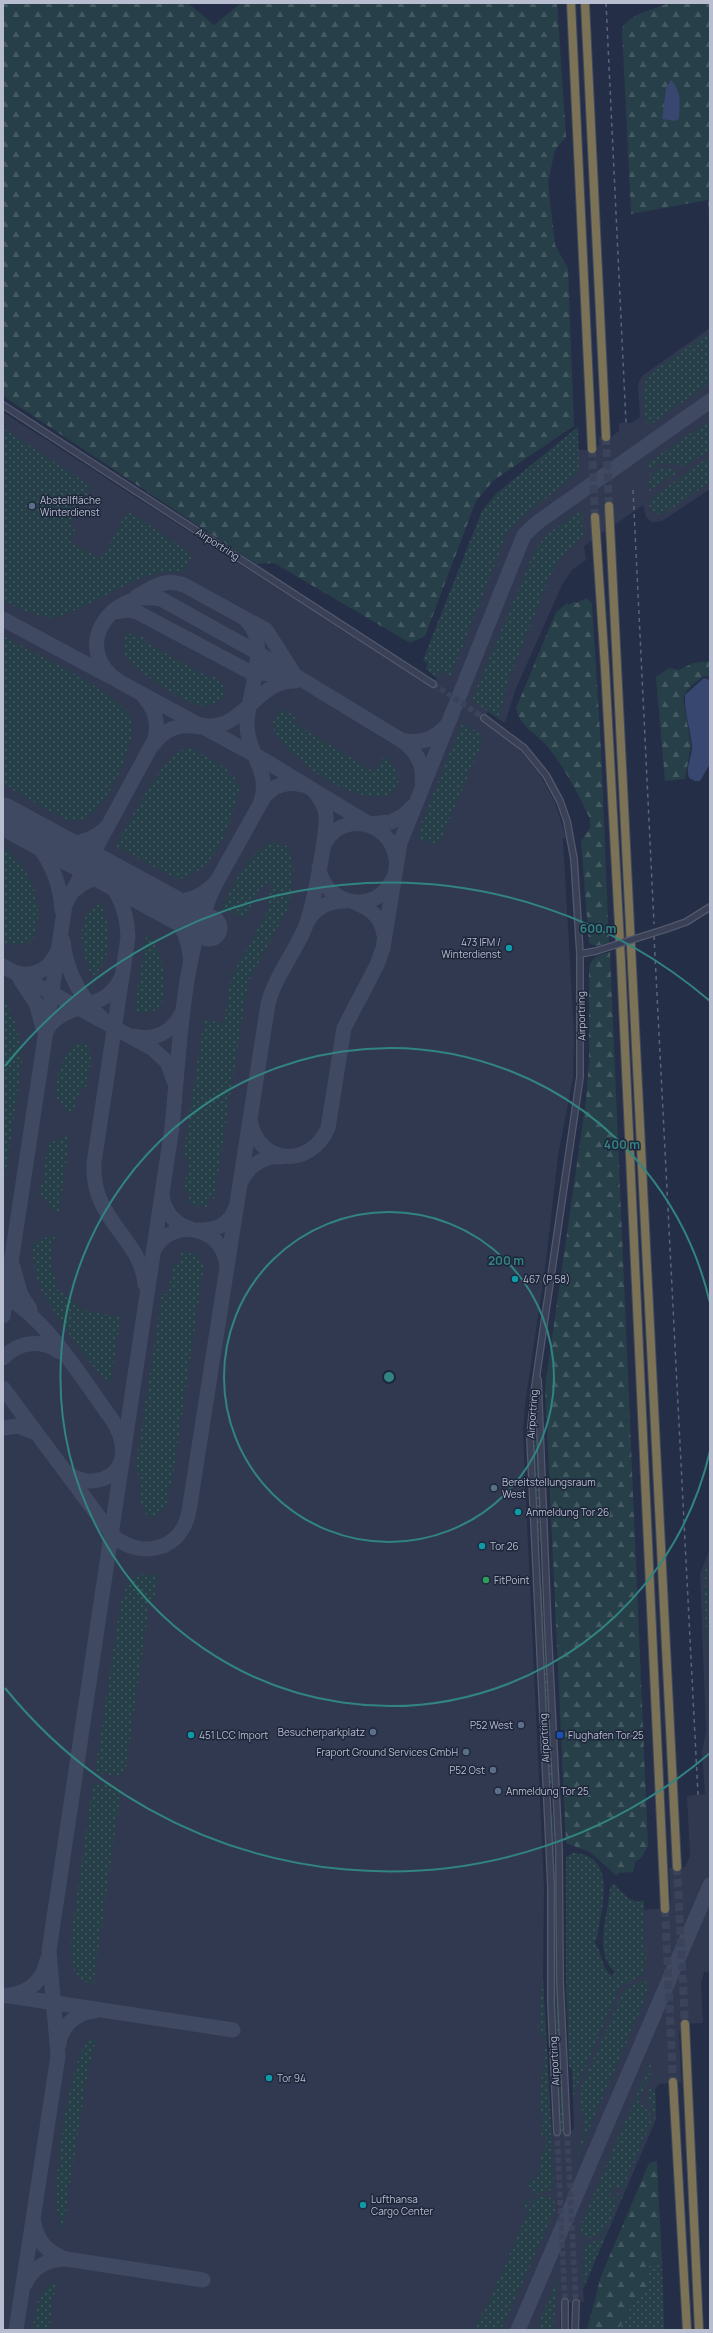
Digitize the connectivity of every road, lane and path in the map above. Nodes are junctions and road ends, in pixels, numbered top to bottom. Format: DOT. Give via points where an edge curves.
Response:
graph roads {
  1 [pos="571,3"];
  2 [pos="585,3"];
  3 [pos="3,405"];
  4 [pos="606,437"];
  5 [pos="592,449"];
  6 [pos="609,506"];
  7 [pos="595,517"];
  8 [pos="433,684"];
  9 [pos="484,718"];
  10 [pos="710,907"];
  11 [pos="580,954"];
  12 [pos="541,1344"];
  13 [pos="677,1867"];
  14 [pos="665,1909"];
  15 [pos="684,2024"];
  16 [pos="673,2082"];
  17 [pos="557,2132"];
  18 [pos="567,2132"];
  19 [pos="565,2302"];
  20 [pos="576,2303"];
  21 [pos="564,2330"];
  22 [pos="575,2330"];
  23 [pos="686,2330"];
  24 [pos="699,2330"];
  1 -- 5 [label="highway"];
  2 -- 4 [label="highway"];
  3 -- 8 [label="street, Airportring"];
  6 -- 13 [label="highway"];
  7 -- 14 [label="highway" via="621,962"];
  9 -- 11 [label="street, Airportring" via="509,735 530,754 546,775 560,801 572,839"];
  10 -- 11 [label="street, bridge" via="686,922"];
  11 -- 12 [label="street, Airportring" via="580,1076"];
  12 -- 17 [label="street, Airportring" via="531,1417 530,1456 551,1886 551,2003"];
  12 -- 18 [label="street, Airportring" via="539,1422 559,1850 560,1981"];
  15 -- 24 [label="highway"];
  16 -- 23 [label="highway"];
  19 -- 21 [label="street"];
  20 -- 22 [label="street"];
}
